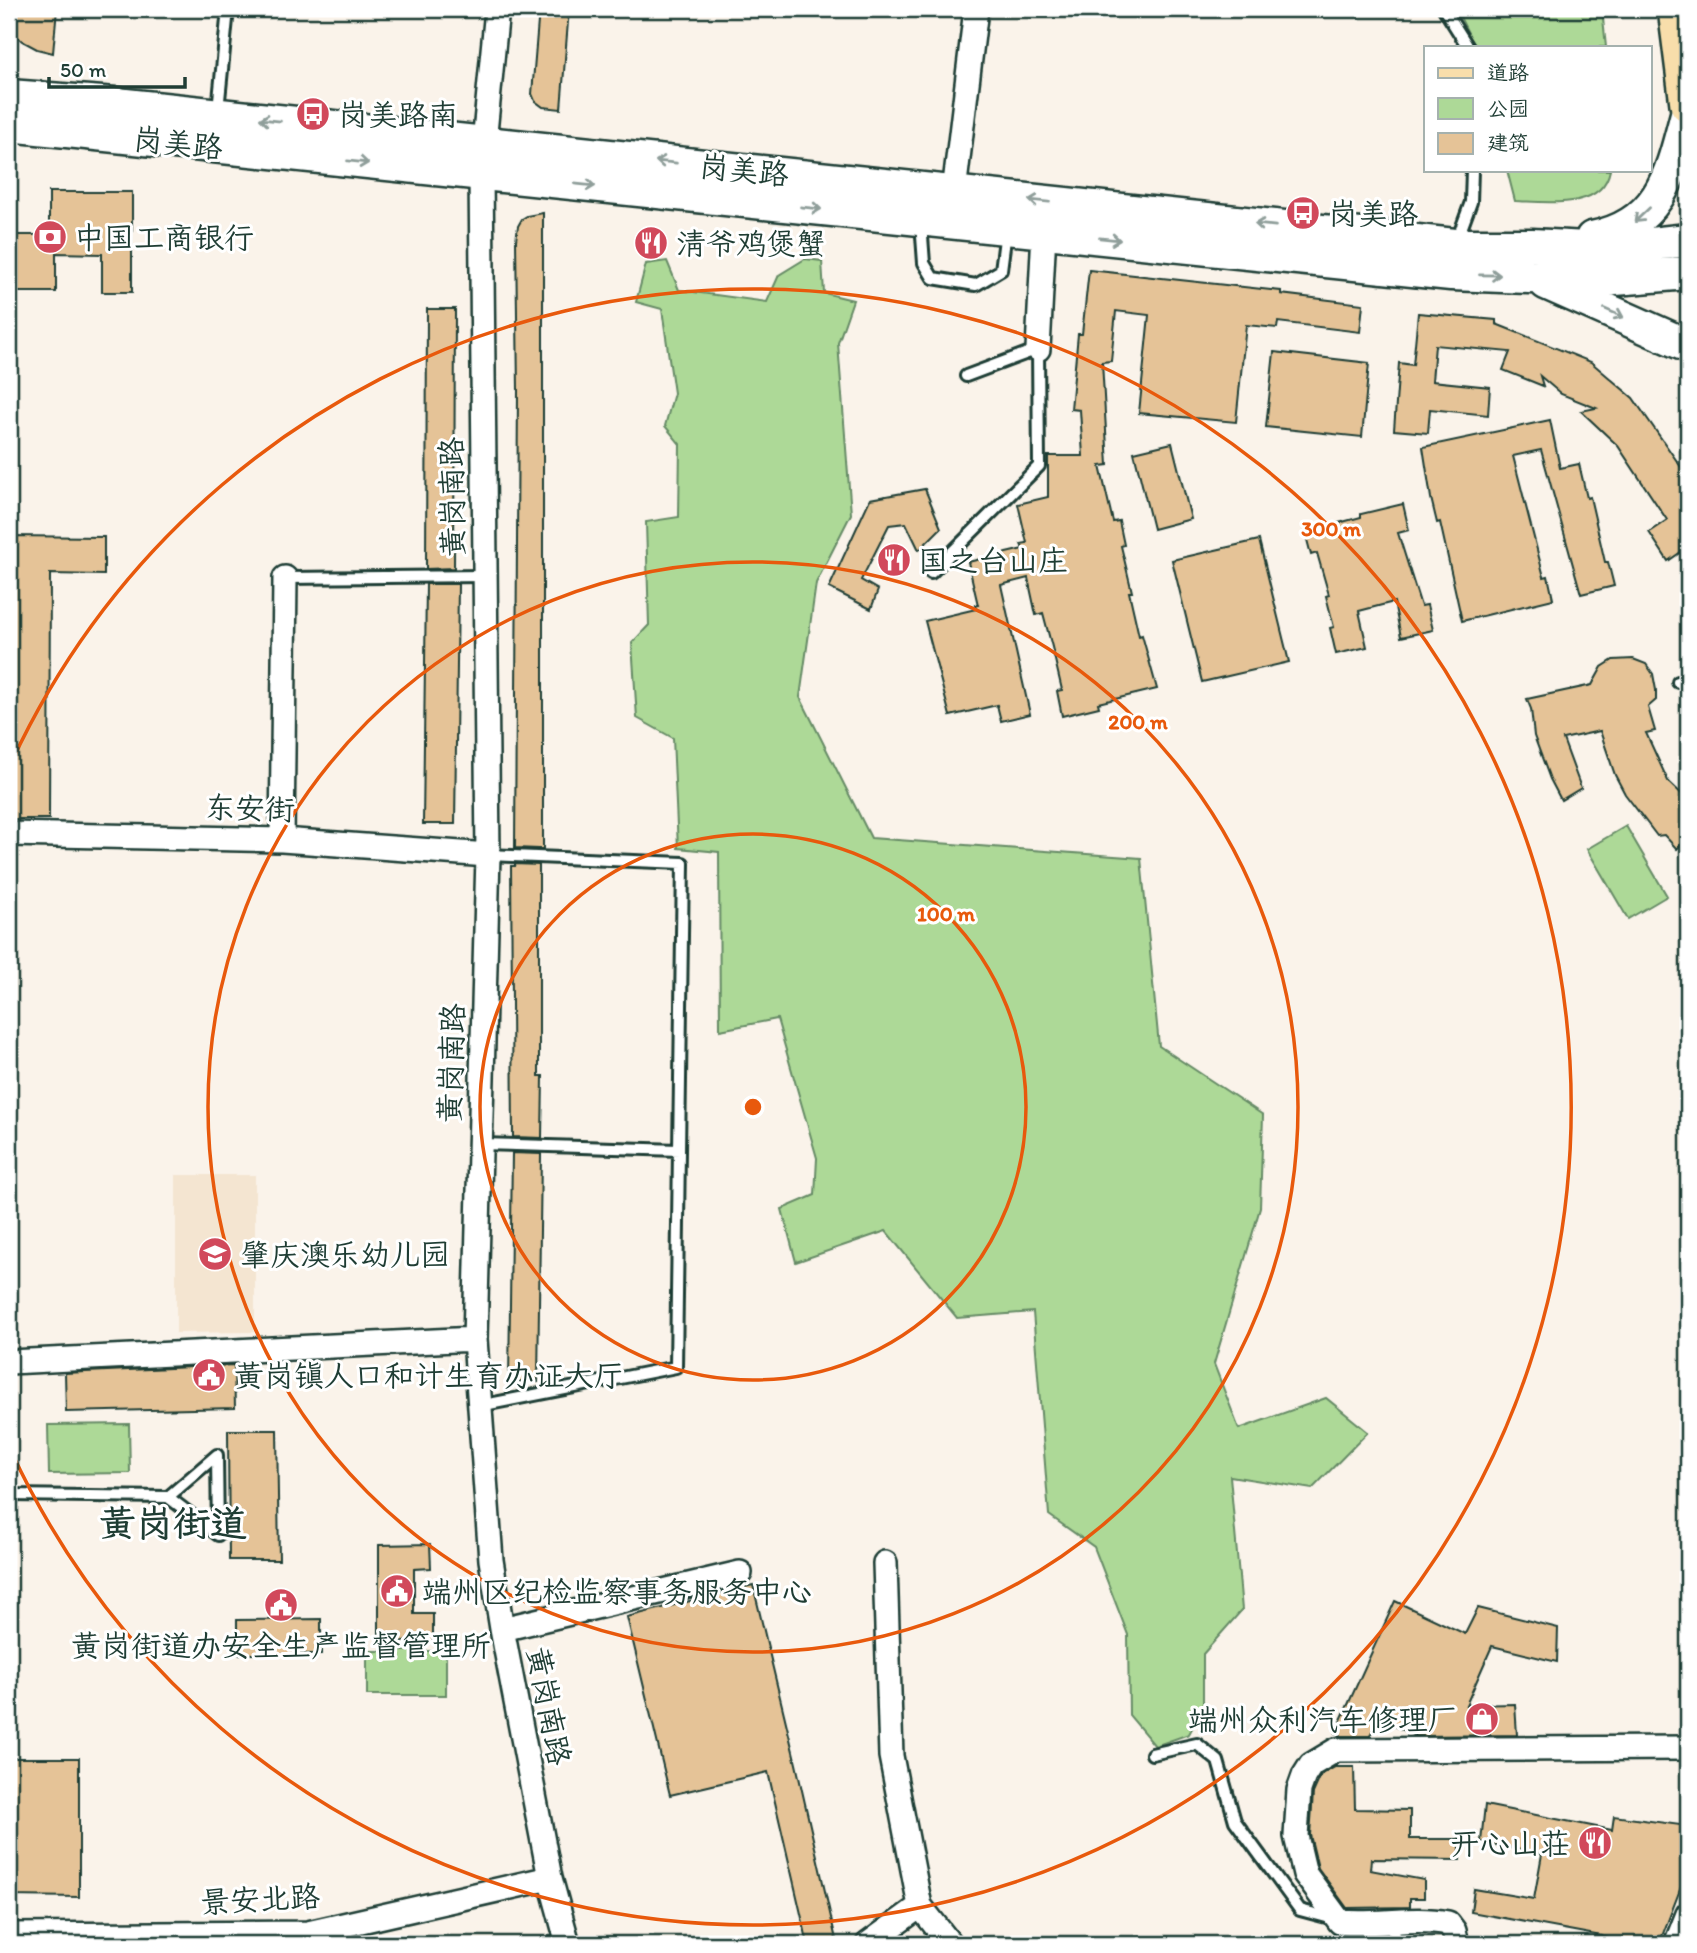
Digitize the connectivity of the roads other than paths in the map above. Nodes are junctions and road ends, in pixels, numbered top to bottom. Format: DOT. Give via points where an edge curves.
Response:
graph roads {
  1 [pos="228,9"];
  2 [pos="497,9"];
  3 [pos="976,9"];
  4 [pos="1444,9"];
  5 [pos="1676,9"];
  6 [pos="1467,46"];
  7 [pos="9,79"];
  8 [pos="9,96"];
  9 [pos="44,98"];
  10 [pos="116,104"];
  11 [pos="1688,104"];
  12 [pos="1688,110"];
  13 [pos="218,114"];
  14 [pos="9,125"];
  15 [pos="47,130"];
  16 [pos="9,136"];
  17 [pos="114,137"];
  18 [pos="484,143"];
  19 [pos="1472,172"];
  20 [pos="481,174"];
  21 [pos="954,192"];
  22 [pos="921,220"];
  23 [pos="1006,228"];
  24 [pos="1044,232"];
  25 [pos="1688,240"];
  26 [pos="1455,246"];
  27 [pos="1530,260"];
  28 [pos="1603,264"];
  29 [pos="1688,273"];
  30 [pos="1688,346"];
  31 [pos="1038,349"];
  32 [pos="967,376"];
  33 [pos="931,573"];
  34 [pos="485,576"];
  35 [pos="285,578"];
  36 [pos="9,834"];
  37 [pos="282,839"];
  38 [pos="488,855"];
  39 [pos="481,1144"];
  40 [pos="679,1150"];
  41 [pos="475,1339"];
  42 [pos="9,1362"];
  43 [pos="479,1406"];
  44 [pos="9,1495"];
  45 [pos="168,1497"];
  46 [pos="885,1563"];
  47 [pos="740,1573"];
  48 [pos="502,1629"];
  49 [pos="1688,1748"];
  50 [pos="1152,1754"];
  51 [pos="550,1878"];
  52 [pos="920,1906"];
  53 [pos="1688,1914"];
  54 [pos="1340,1922"];
  55 [pos="1394,1933"];
  56 [pos="9,1934"];
  57 [pos="201,1939"];
  58 [pos="568,1944"];
  59 [pos="868,1944"];
  60 [pos="950,1944"];
  61 [pos="1457,1944"];
  62 [pos="1676,1944"];
  1 -- 13 [label="lane"];
  2 -- 18 [label="street"];
  3 -- 21 [label="street"];
  4 -- 6 [label="lane"];
  5 -- 11 [label="main road"];
  7 -- 9 [label="main road"];
  8 -- 9 [label="main road, 岗美路"];
  9 -- 10 [label="main road, 岗美路"];
  10 -- 13 [label="main road, 岗美路"];
  10 -- 17 [label="main road"];
  12 -- 27 [label="main road, one-way" via="1672,170 1653,205 1637,222"];
  18 -- 13 [label="main road, 岗美路, one-way"];
  14 -- 15 [label="main road"];
  15 -- 16 [label="main road"];
  15 -- 17 [label="main road, 岗美路"];
  17 -- 20 [label="main road, 岗美路, one-way"];
  21 -- 18 [label="main road, 岗美路, one-way"];
  19 -- 26 [label="lane" via="1471,202"];
  20 -- 22 [label="main road, 岗美路, one-way"];
  20 -- 34 [label="street, 黄岗南路"];
  26 -- 21 [label="main road, 岗美路, one-way"];
  22 -- 23 [label="main road, 岗美路"];
  22 -- 23 [label="lane" via="924,263 933,278 975,285 1001,270"];
  23 -- 24 [label="main road, 岗美路"];
  24 -- 27 [label="main road, 岗美路, one-way" via="1451,274"];
  24 -- 31 [label="street"];
  25 -- 28 [label="main road, 岗美路"];
  26 -- 27 [label="main road, 岗美路"];
  27 -- 28 [label="main road, 岗美路"];
  27 -- 30 [label="main road, one-way"];
  28 -- 29 [label="main road, 岗美路"];
  31 -- 32 [label="lane"];
  31 -- 33 [label="lane" via="1039,466"];
  34 -- 35 [label="lane"];
  34 -- 38 [label="street, 黄岗南路"];
  35 -- 37 [label="street"];
  36 -- 37 [label="street, 东安街"];
  37 -- 38 [label="street, 东安街"];
  38 -- 39 [label="street, 黄岗南路"];
  38 -- 40 [label="lane" via="683,863"];
  39 -- 40 [label="lane"];
  39 -- 41 [label="street, 黄岗南路"];
  40 -- 43 [label="lane" via="676,1367"];
  41 -- 42 [label="street"];
  41 -- 43 [label="street, 黄岗南路"];
  43 -- 48 [label="street, 黄岗南路" via="491,1560"];
  44 -- 45 [label="lane"];
  45 -- 45 [label="lane" via="218,1535 217,1455 188,1480"];
  46 -- 52 [label="street" via="891,1756"];
  47 -- 48 [label="street"];
  48 -- 51 [label="street, 黄岗南路"];
  49 -- 54 [label="street" via="1336,1750 1311,1765 1304,1776 1296,1836 1306,1874"];
  50 -- 54 [label="lane" via="1197,1744 1218,1761 1235,1821 1300,1910"];
  51 -- 57 [label="street, 景安北路" via="308,1933"];
  51 -- 58 [label="street, 黄岗南路"];
  52 -- 59 [label="street"];
  52 -- 60 [label="street"];
  53 -- 62 [label="street"];
  54 -- 55 [label="street"];
  55 -- 61 [label="street" via="1429,1920 1448,1923"];
  56 -- 57 [label="street, 景安北路"];
}
